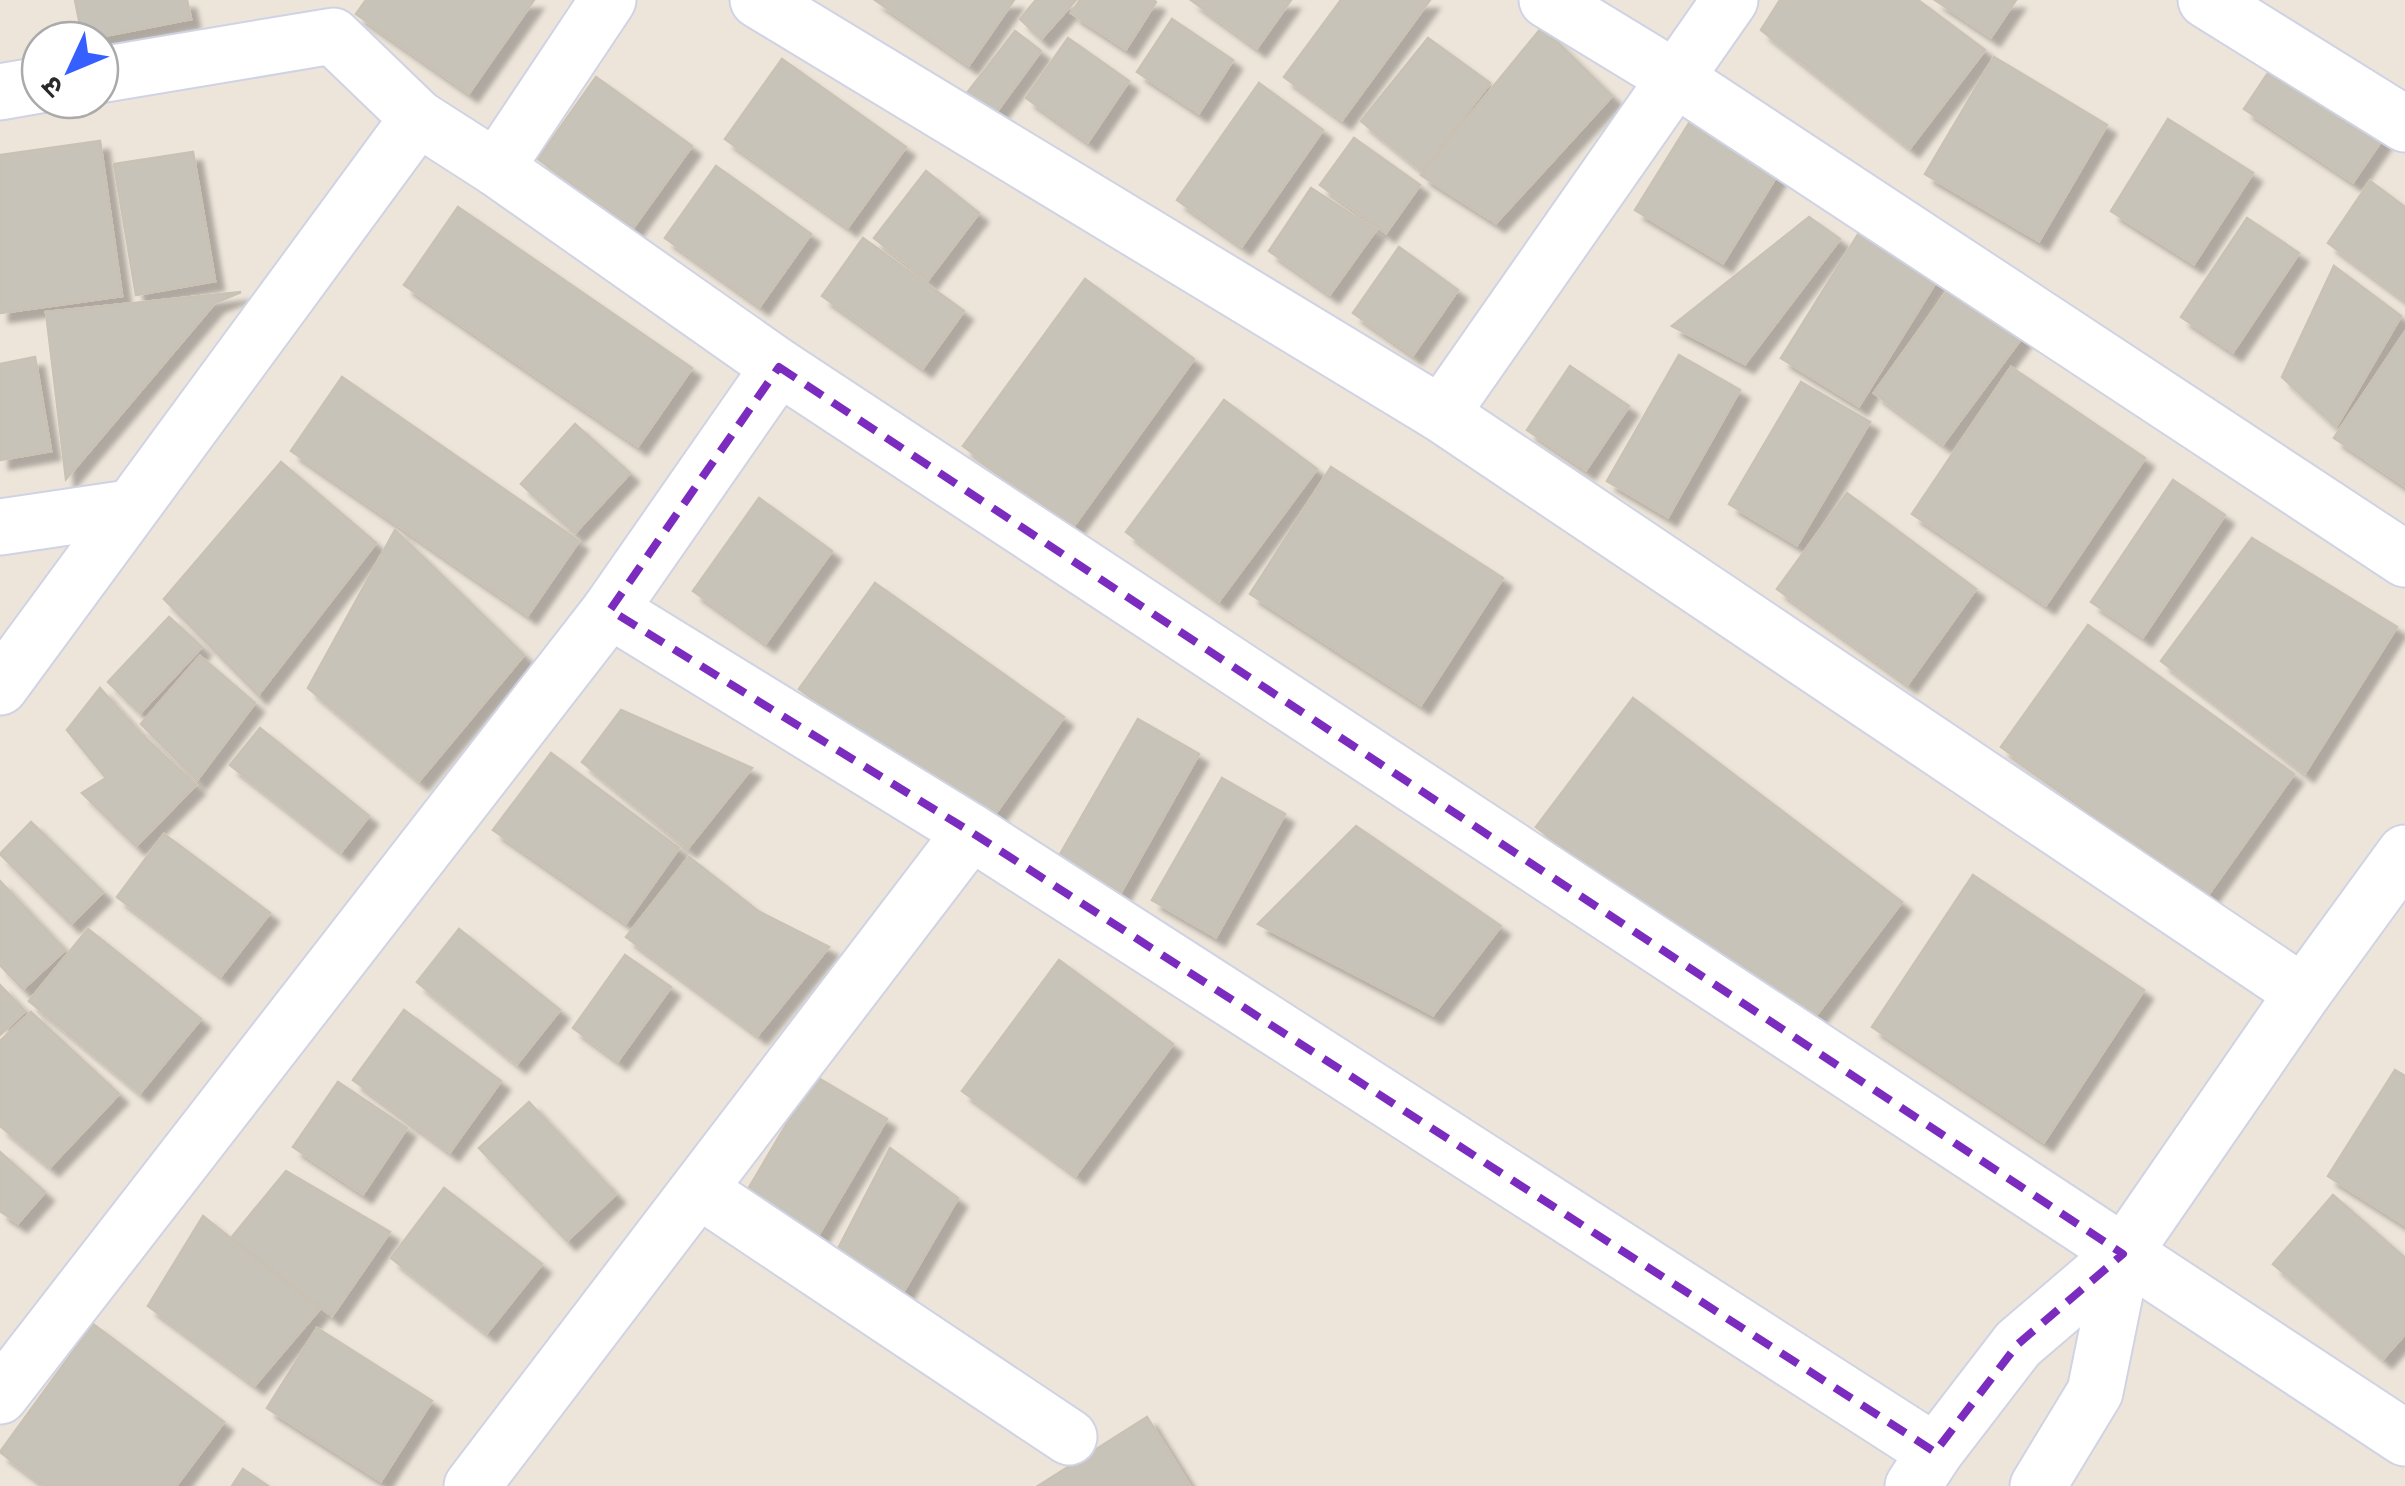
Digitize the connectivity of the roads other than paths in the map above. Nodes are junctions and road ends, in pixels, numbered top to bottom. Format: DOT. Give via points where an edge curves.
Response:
graph roads {
  1 [pos="608,0"];
  2 [pos="758,0"];
  3 [pos="1547,0"];
  4 [pos="1730,0"];
  5 [pos="2206,0"];
  6 [pos="120,72"];
  7 [pos="1675,78"];
  8 [pos="418,118"];
  9 [pos="2405,124"];
  10 [pos="496,168"];
  11 [pos="779,366"];
  12 [pos="1441,414"];
  13 [pos="129,508"];
  14 [pos="0,527"];
  15 [pos="2405,559"];
  16 [pos="610,610"];
  17 [pos="0,687"];
  18 [pos="971,832"];
  19 [pos="2405,853"];
  20 [pos="2303,993"];
  21 [pos="699,1190"];
  22 [pos="2122,1254"];
  23 [pos="0,1396"];
  24 [pos="1069,1437"];
  25 [pos="2405,1438"];
  26 [pos="1924,1469"];
  27 [pos="472,1486"];
  28 [pos="2038,1486"];
  1 -- 10 [label="street"];
  2 -- 12 [label="street"];
  3 -- 7 [label="street"];
  4 -- 7 [label="street"];
  5 -- 9 [label="street"];
  6 -- 8 [label="street" via="334,36"];
  7 -- 12 [label="street"];
  7 -- 15 [label="street"];
  8 -- 10 [label="street"];
  8 -- 13 [label="street"];
  10 -- 11 [label="street"];
  11 -- 16 [label="street"];
  11 -- 22 [label="street"];
  12 -- 20 [label="street"];
  13 -- 14 [label="street"];
  13 -- 17 [label="street"];
  16 -- 18 [label="street"];
  16 -- 23 [label="street"];
  18 -- 21 [label="street"];
  18 -- 26 [label="street"];
  19 -- 20 [label="street"];
  20 -- 22 [label="street"];
  21 -- 24 [label="street"];
  21 -- 27 [label="street"];
  22 -- 25 [label="street"];
  22 -- 26 [label="street" via="2018,1344"];
  22 -- 28 [label="street" via="2095,1392"];
}
